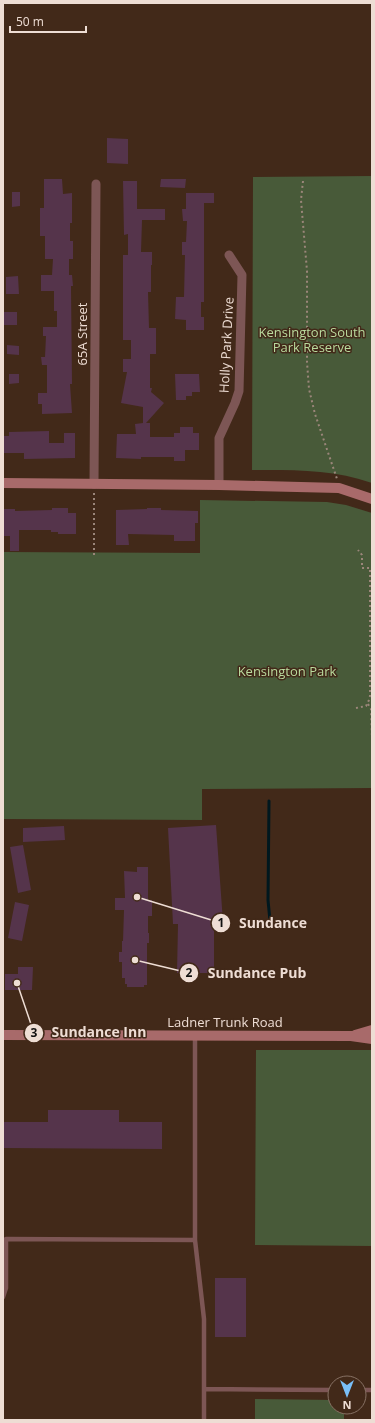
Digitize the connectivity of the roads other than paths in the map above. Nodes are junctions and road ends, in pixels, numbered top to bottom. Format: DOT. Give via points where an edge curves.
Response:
graph roads {
  1 [pos="96,184"];
  2 [pos="229,255"];
  3 [pos="3,483"];
  4 [pos="94,484"];
  5 [pos="219,484"];
  6 [pos="372,499"];
  7 [pos="372,1030"];
  8 [pos="3,1035"];
  9 [pos="195,1035"];
  10 [pos="351,1036"];
  11 [pos="372,1039"];
  12 [pos="195,1240"];
  13 [pos="3,1297"];
  14 [pos="204,1389"];
  15 [pos="327,1390"];
  16 [pos="204,1420"];
  1 -- 4 [label="street, 65A Street"];
  2 -- 5 [label="street, Holly Park Drive" via="242,274 239,391 219,438"];
  3 -- 4 [label="main road"];
  4 -- 5 [label="main road"];
  5 -- 6 [label="main road" via="339,488"];
  7 -- 10 [label="main road, Ladner Trunk Road"];
  8 -- 9 [label="main road, Ladner Trunk Road"];
  9 -- 10 [label="main road, Ladner Trunk Road"];
  9 -- 12 [label="lane"];
  10 -- 11 [label="main road, Ladner Trunk Road"];
  12 -- 13 [label="lane" via="6,1239 6,1288"];
  12 -- 14 [label="lane" via="204,1319"];
  14 -- 15 [label="lane"];
  14 -- 16 [label="lane"];
}
